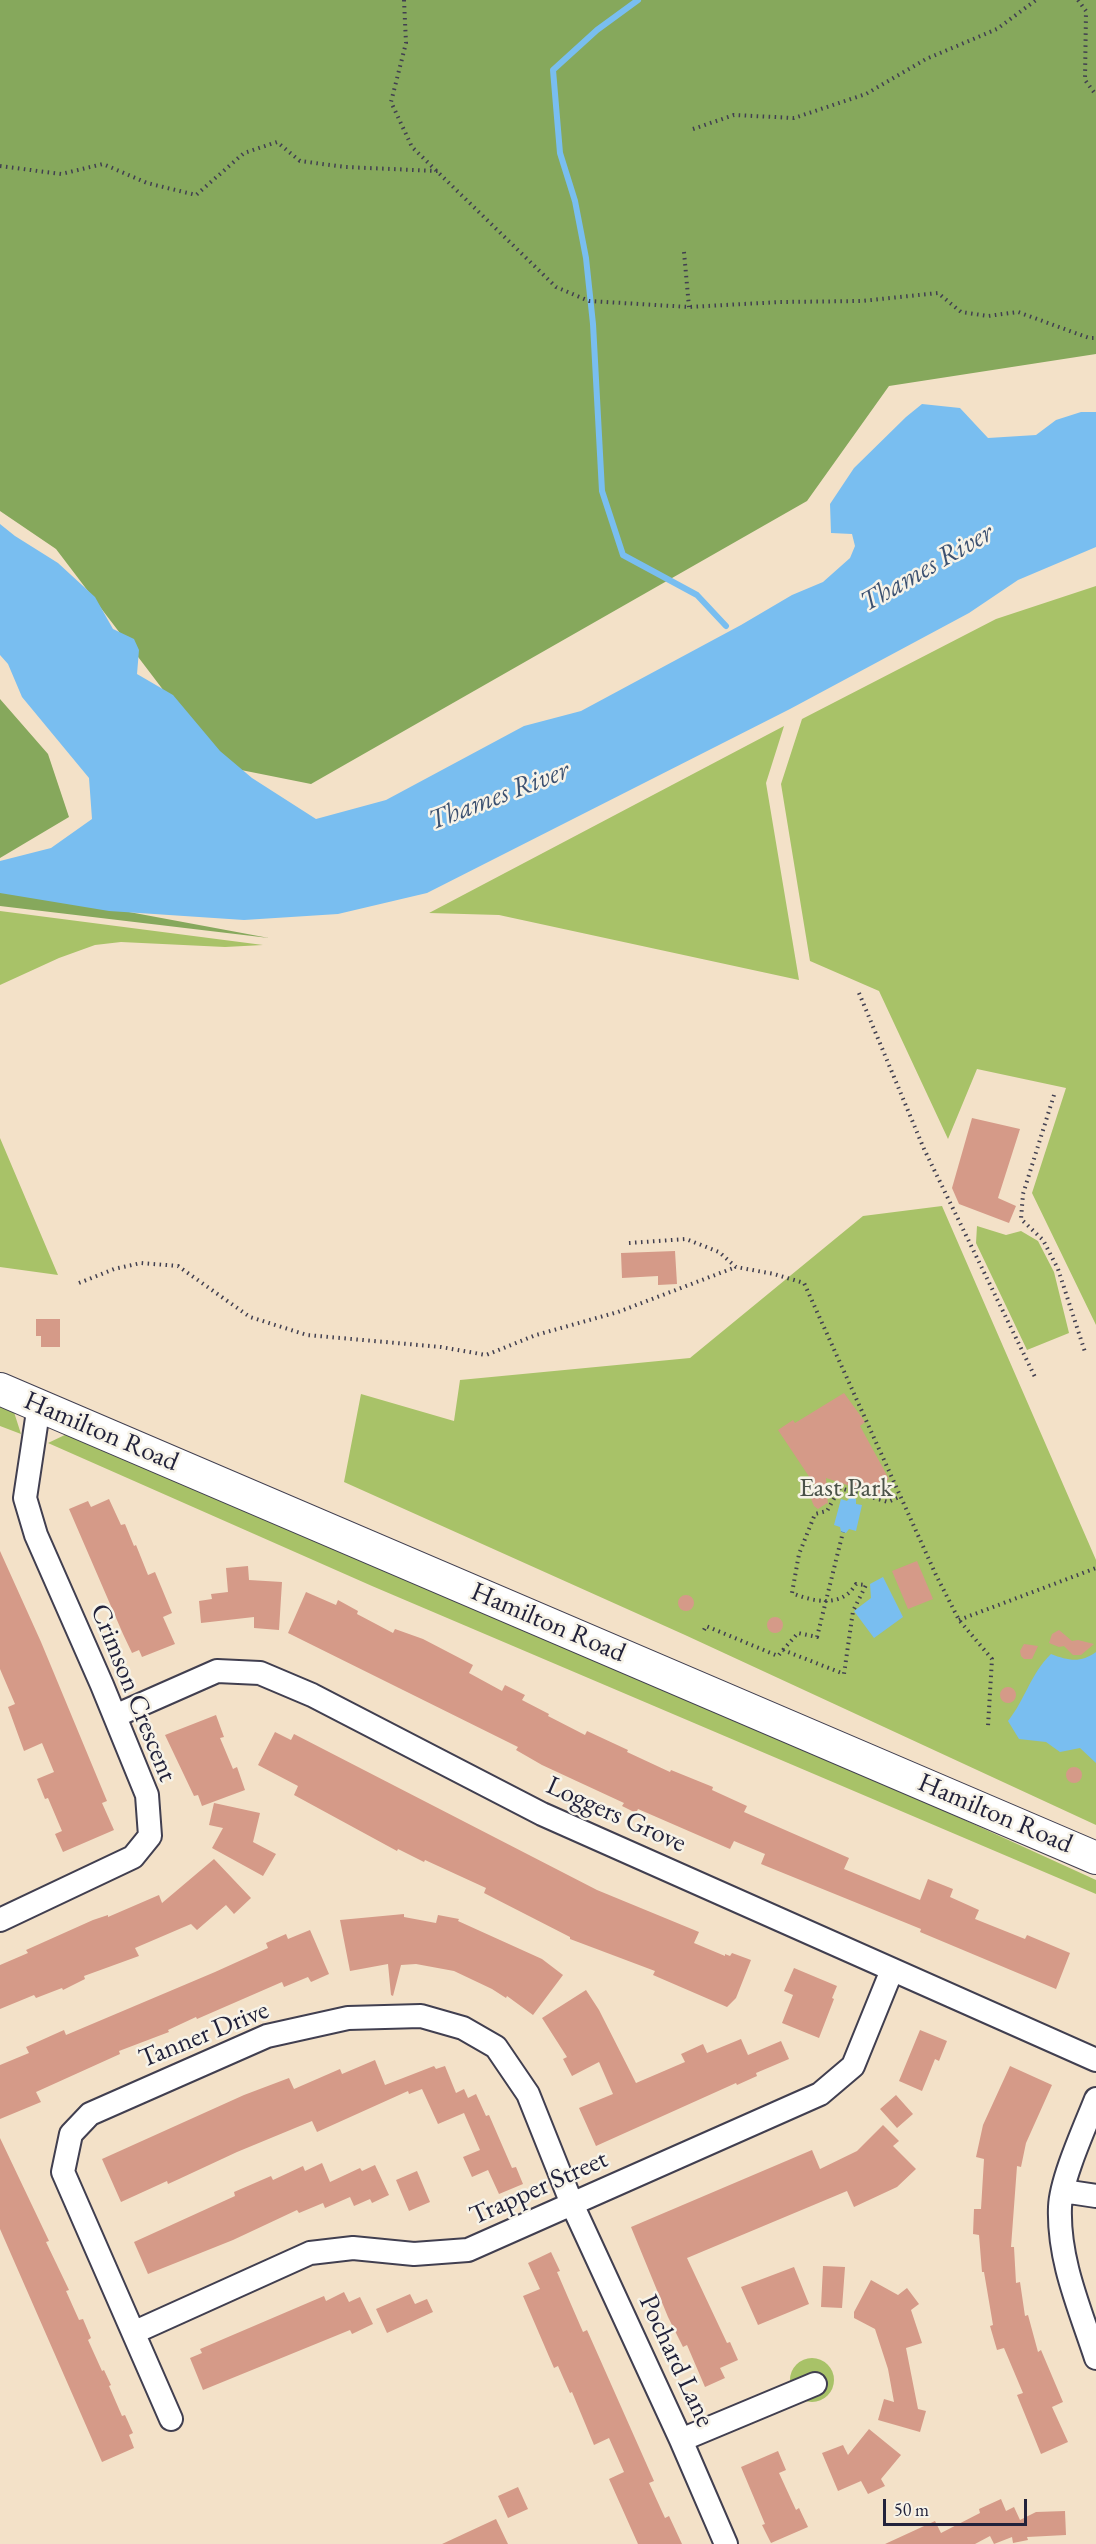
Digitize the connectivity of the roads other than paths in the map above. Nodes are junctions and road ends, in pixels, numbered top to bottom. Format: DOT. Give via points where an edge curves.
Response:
graph roads {
  1 [pos="0,1389"];
  2 [pos="39,1405"];
  3 [pos="115,1716"];
  4 [pos="1096,1858"];
  5 [pos="0,1920"];
  6 [pos="892,1970"];
  7 [pos="1096,2060"];
  8 [pos="1096,2099"];
  9 [pos="1063,2191"];
  10 [pos="1096,2196"];
  11 [pos="572,2204"];
  12 [pos="135,2332"];
  13 [pos="1096,2358"];
  14 [pos="815,2384"];
  15 [pos="171,2419"];
  16 [pos="681,2440"];
  17 [pos="726,2544"];
  1 -- 2 [label="main road, Hamilton Road"];
  2 -- 3 [label="street, Crimson Crescent" via="25,1498 36,1535"];
  2 -- 4 [label="main road, Hamilton Road"];
  3 -- 5 [label="street, Crimson Crescent" via="147,1795 150,1836 133,1857"];
  3 -- 6 [label="street, Loggers Grove" via="217,1671 260,1673 312,1695 542,1814"];
  6 -- 7 [label="street, Loggers Grove"];
  6 -- 11 [label="street, Trapper Street" via="853,2066 820,2094"];
  8 -- 9 [label="street"];
  9 -- 10 [label="street"];
  9 -- 13 [label="street" via="1063,2259"];
  11 -- 12 [label="street, Trapper Street" via="468,2250 414,2254 353,2248 310,2253"];
  11 -- 12 [label="street, Tanner Drive" via="528,2094 496,2047 464,2028 421,2016 348,2018 267,2037 90,2114 71,2134 63,2172"];
  11 -- 16 [label="street, Pochard Lane"];
  12 -- 15 [label="street, Tanner Drive"];
  14 -- 16 [label="street"];
  16 -- 17 [label="street, Pochard Lane"];
}
